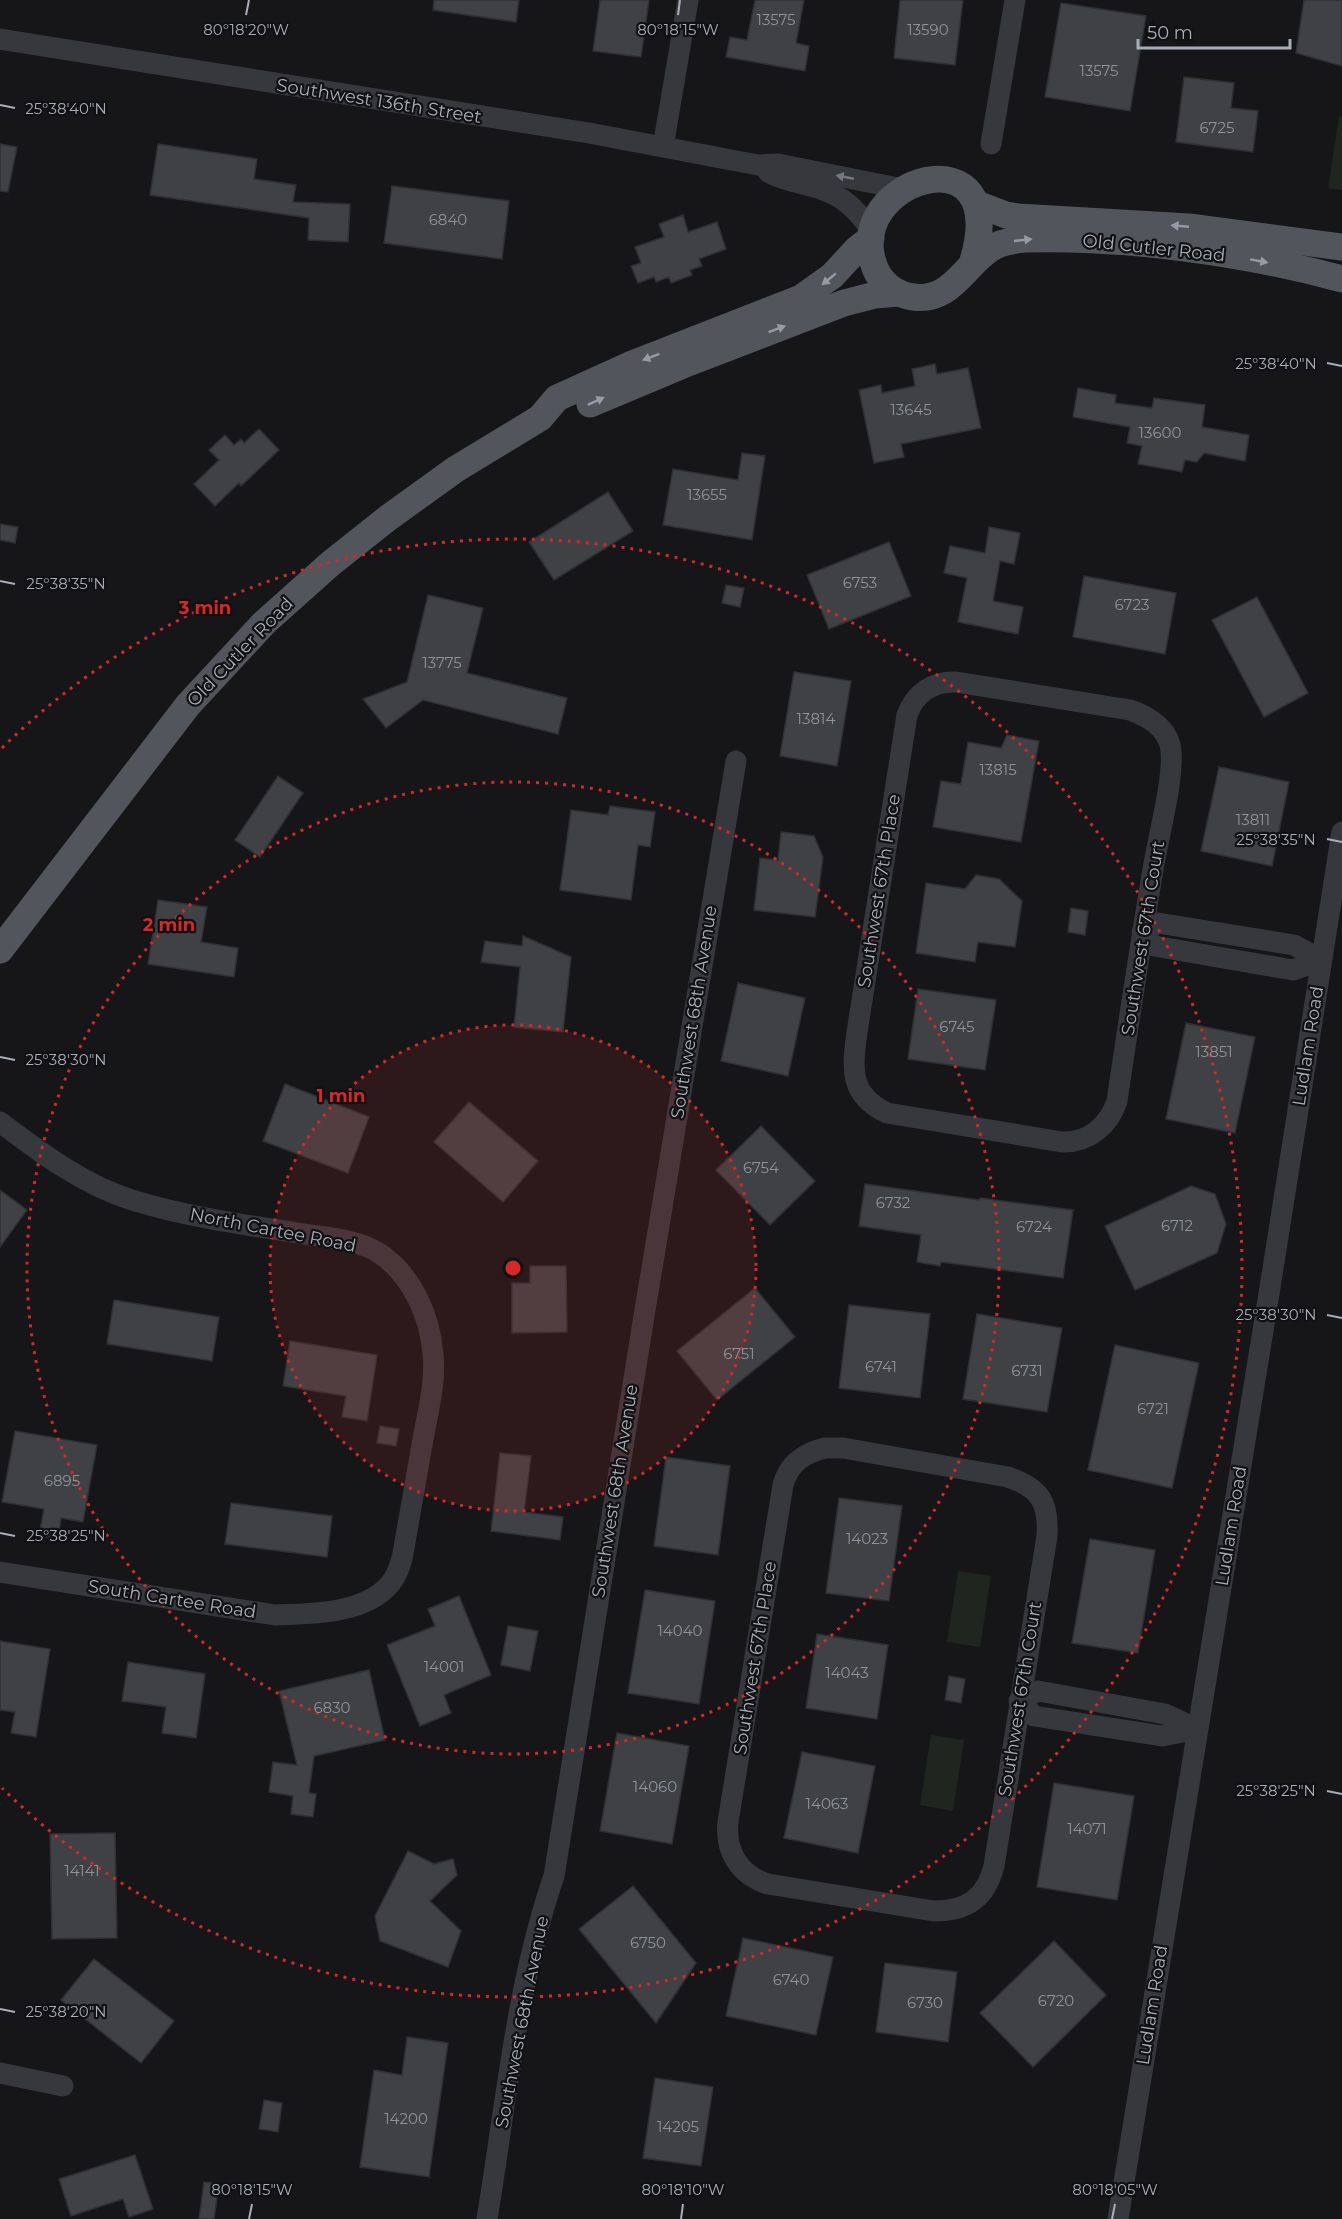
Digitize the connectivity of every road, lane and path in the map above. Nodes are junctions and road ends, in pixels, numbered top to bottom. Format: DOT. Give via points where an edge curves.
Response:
graph roads {
  1 [pos="687,0"];
  2 [pos="1015,0"];
  3 [pos="0,39"];
  4 [pos="991,144"];
  5 [pos="663,147"];
  6 [pos="758,165"];
  7 [pos="903,189"];
  8 [pos="977,204"];
  9 [pos="871,235"];
  10 [pos="1342,247"];
  11 [pos="972,264"];
  12 [pos="1342,279"];
  13 [pos="899,293"];
  14 [pos="540,418"];
  15 [pos="924,691"];
  16 [pos="736,761"];
  17 [pos="1342,832"];
  18 [pos="1142,932"];
  19 [pos="0,950"];
  20 [pos="1321,960"];
  21 [pos="0,1122"];
  22 [pos="1091,1136"];
  23 [pos="803,1456"];
  24 [pos="0,1572"];
  25 [pos="345,1608"];
  26 [pos="1019,1701"];
  27 [pos="1197,1729"];
  28 [pos="976,1900"];
  29 [pos="0,2073"];
  30 [pos="63,2086"];
  31 [pos="487,2219"];
  32 [pos="1118,2219"];
  1 -- 5 [label="street"];
  2 -- 4 [label="street"];
  3 -- 5 [label="street, Southwest 136th Street"];
  5 -- 6 [label="street, Southwest 136th Street"];
  7 -- 6 [label="street, Southwest 136th Street, one-way" via="778,164"];
  6 -- 9 [label="street, Southwest 136th Street" via="777,177 842,199 855,210"];
  7 -- 8 [label="main road, Old Cutler Road" via="929,180 948,180 967,190"];
  7 -- 9 [label="main road, Old Cutler Road" via="878,214"];
  10 -- 8 [label="main road, Old Cutler Road, one-way" via="1189,227 1018,217"];
  8 -- 11 [label="main road" via="980,222"];
  9 -- 13 [label="main road" via="872,258 879,277"];
  9 -- 14 [label="main road, Old Cutler Road, one-way" via="843,267 801,298 611,374 557,399"];
  11 -- 12 [label="main road, Old Cutler Road, one-way" via="1000,244 1041,239 1198,251"];
  11 -- 13 [label="main road, Old Cutler Road" via="943,293 912,297"];
  14 -- 13 [label="main road, Old Cutler Road, one-way" via="564,416 682,365 844,303"];
  14 -- 19 [label="main road, Old Cutler Road" via="456,469 388,518 264,623 195,697"];
  15 -- 18 [label="street, Southwest 67th Court" via="940,683 956,682 1121,707 1150,719 1164,733 1171,750 1170,771"];
  15 -- 22 [label="street, Southwest 67th Place" via="907,715 856,1032 854,1078 868,1102 887,1113 1062,1142"];
  16 -- 31 [label="street, Southwest 68th Avenue" via="554,1875 538,1922 523,1998"];
  17 -- 20 [label="street, Ludlam Road"];
  18 -- 20 [label="street" via="1158,923 1294,945"];
  18 -- 22 [label="street, Southwest 67th Court" via="1117,1101 1109,1119"];
  20 -- 27 [label="street, Ludlam Road"];
  21 -- 25 [label="street, North Cartee Road" via="73,1172 129,1199 196,1216 362,1246 378,1252 404,1277 422,1306 430,1335 434,1365 428,1414 397,1573 390,1584 364,1602"];
  23 -- 26 [label="street, Southwest 67th Court" via="825,1448 843,1448 1008,1477 1030,1486 1038,1494 1047,1514 1047,1536"];
  23 -- 28 [label="street, Southwest 67th Place" via="789,1470 783,1485 727,1838 738,1865 768,1884 934,1911"];
  24 -- 25 [label="street, South Cartee Road" via="257,1613 297,1614"];
  26 -- 27 [label="street" via="1038,1690 1165,1714"];
  26 -- 28 [label="street, Southwest 67th Court" via="994,1866 986,1888"];
  27 -- 32 [label="street, Ludlam Road"];
  29 -- 30 [label="street"];
}
